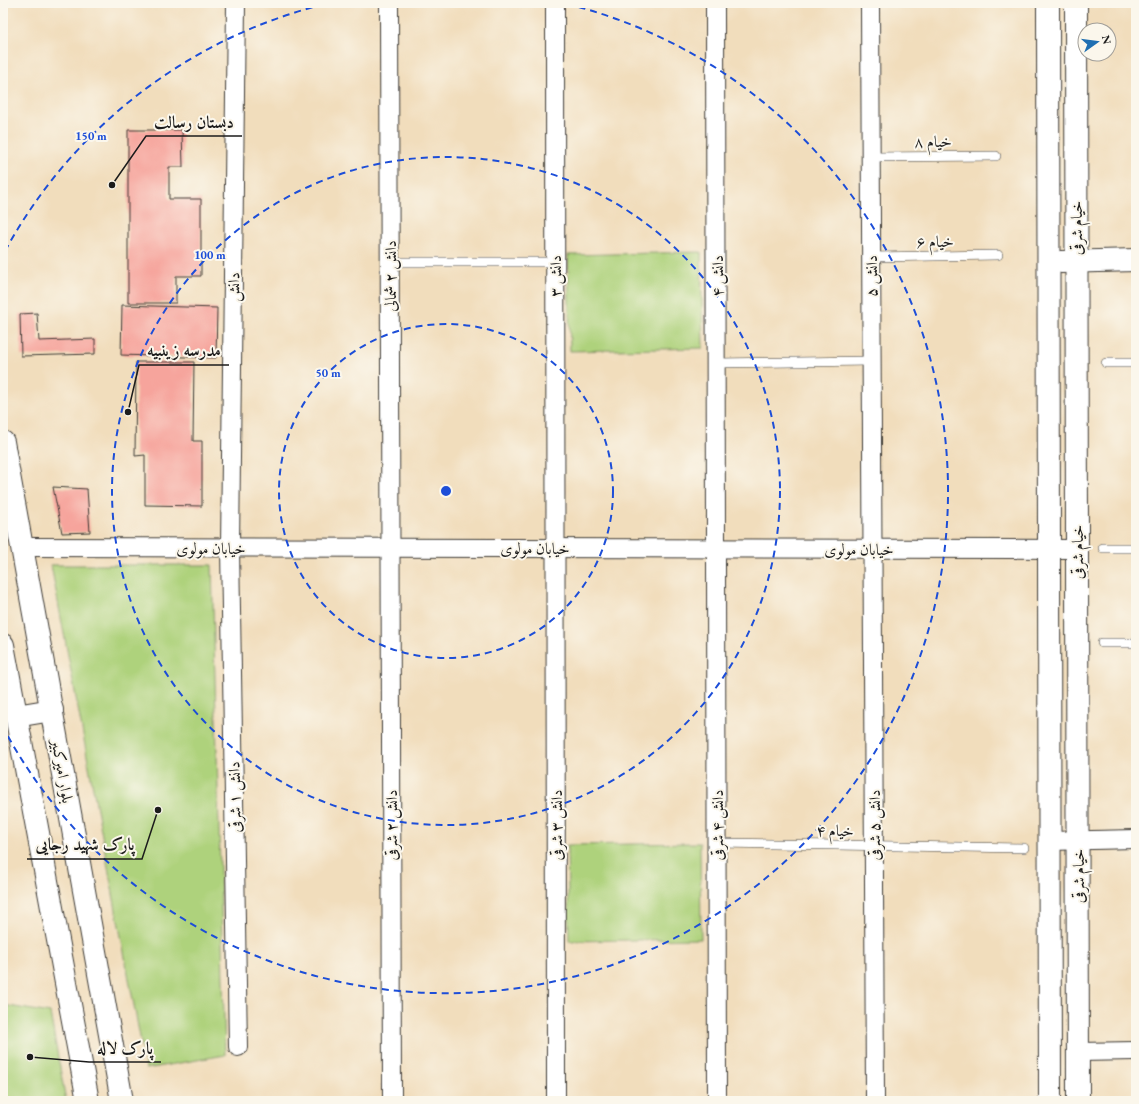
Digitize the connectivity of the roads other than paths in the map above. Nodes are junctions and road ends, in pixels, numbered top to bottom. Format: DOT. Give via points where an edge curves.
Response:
graph roads {
  1 [pos="236,3"];
  2 [pos="389,3"];
  3 [pos="555,3"];
  4 [pos="715,3"];
  5 [pos="870,3"];
  6 [pos="1048,3"];
  7 [pos="1076,3"];
  8 [pos="996,156"];
  9 [pos="871,157"];
  10 [pos="998,255"];
  11 [pos="871,257"];
  12 [pos="1136,260"];
  13 [pos="390,262"];
  14 [pos="555,262"];
  15 [pos="1048,262"];
  16 [pos="1076,262"];
  17 [pos="871,362"];
  18 [pos="717,363"];
  19 [pos="1106,363"];
  20 [pos="1136,363"];
  21 [pos="3,442"];
  22 [pos="22,547"];
  23 [pos="230,548"];
  24 [pos="390,548"];
  25 [pos="556,548"];
  26 [pos="1103,548"];
  27 [pos="1136,548"];
  28 [pos="716,549"];
  29 [pos="872,549"];
  30 [pos="1077,549"];
  31 [pos="1048,550"];
  32 [pos="1102,643"];
  33 [pos="1136,643"];
  34 [pos="3,645"];
  35 [pos="52,710"];
  36 [pos="16,716"];
  37 [pos="1136,839"];
  38 [pos="1078,840"];
  39 [pos="1049,841"];
  40 [pos="717,843"];
  41 [pos="874,845"];
  42 [pos="1024,848"];
  43 [pos="238,1047"];
  44 [pos="1136,1051"];
  45 [pos="1078,1052"];
  46 [pos="88,1101"];
  47 [pos="122,1101"];
  48 [pos="392,1101"];
  49 [pos="556,1101"];
  50 [pos="717,1101"];
  51 [pos="875,1101"];
  52 [pos="1050,1101"];
  53 [pos="1078,1101"];
  1 -- 23 [label="street, دانش"];
  2 -- 13 [label="street, دانش ۲ شمالی"];
  3 -- 14 [label="street, دانش ۳"];
  4 -- 18 [label="street, دانش ۴"];
  5 -- 9 [label="street, دانش ۵"];
  6 -- 15 [label="street, خیام شرقی"];
  7 -- 16 [label="street, خیام شرقی"];
  8 -- 9 [label="lane, خیام ۸"];
  9 -- 11 [label="street, دانش ۵"];
  10 -- 11 [label="lane, خیام ۶"];
  11 -- 17 [label="street, دانش ۵"];
  12 -- 16 [label="street"];
  13 -- 14 [label="lane"];
  13 -- 24 [label="street, دانش ۲ شمالی"];
  14 -- 25 [label="street, دانش ۳"];
  15 -- 16 [label="street"];
  15 -- 31 [label="street, خیام شرقی"];
  16 -- 30 [label="street, خیام شرقی"];
  17 -- 18 [label="lane"];
  17 -- 29 [label="street, دانش ۵"];
  18 -- 28 [label="street, دانش ۴"];
  19 -- 20 [label="lane"];
  21 -- 22 [label="street, بلوار امیرکبیر"];
  22 -- 23 [label="street, خیابان مولوی"];
  22 -- 35 [label="street, بلوار امیرکبیر"];
  23 -- 24 [label="street, خیابان مولوی"];
  23 -- 43 [label="street, دانش ۱ شرقی"];
  24 -- 25 [label="street, خیابان مولوی"];
  24 -- 48 [label="street, دانش ۲ شرقی"];
  25 -- 28 [label="street, خیابان مولوی"];
  25 -- 49 [label="street, دانش ۳ شرقی"];
  26 -- 27 [label="lane"];
  28 -- 29 [label="street, خیابان مولوی"];
  28 -- 40 [label="street, دانش ۴ شرقی"];
  29 -- 31 [label="street, خیابان مولوی"];
  29 -- 41 [label="street, دانش ۵ شرقی"];
  30 -- 31 [label="street, خیابان مولوی"];
  30 -- 38 [label="street, خیام شرقی"];
  31 -- 39 [label="street, خیام شرقی"];
  32 -- 33 [label="lane"];
  34 -- 36 [label="street"];
  35 -- 36 [label="street"];
  35 -- 47 [label="street, بلوار امیرکبیر"];
  36 -- 46 [label="street"];
  37 -- 38 [label="street"];
  38 -- 39 [label="street"];
  38 -- 45 [label="street, خیام شرقی"];
  39 -- 52 [label="street, خیام شرقی"];
  40 -- 41 [label="lane, خیام ۴"];
  40 -- 50 [label="street, دانش ۴ شرقی"];
  41 -- 42 [label="lane, خیام ۴"];
  41 -- 51 [label="street, دانش ۵ شرقی"];
  44 -- 45 [label="street"];
  45 -- 53 [label="street, خیام شرقی"];
}
